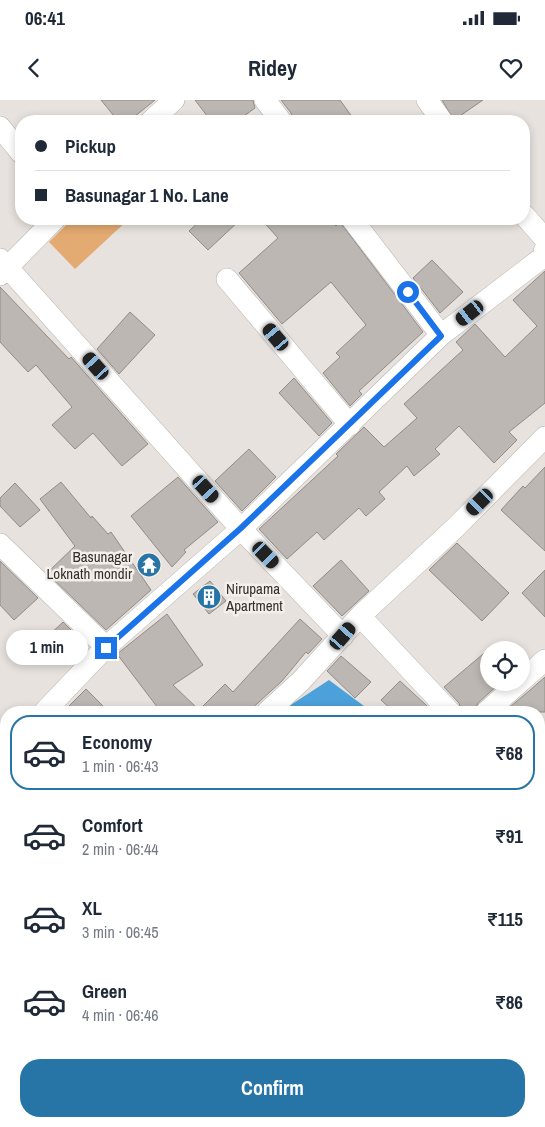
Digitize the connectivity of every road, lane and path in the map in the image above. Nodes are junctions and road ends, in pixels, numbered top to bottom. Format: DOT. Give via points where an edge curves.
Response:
graph roads {
  1 [pos="265,100"];
  2 [pos="427,100"];
  3 [pos="276,115"];
  4 [pos="438,115"];
  5 [pos="0,127"];
  6 [pos="15,146"];
  7 [pos="48,225"];
  8 [pos="357,225"];
  9 [pos="530,225"];
  10 [pos="544,251"];
  11 [pos="3,267"];
  12 [pos="227,279"];
  13 [pos="441,336"];
  14 [pos="350,425"];
  15 [pos="545,437"];
  16 [pos="241,528"];
  17 [pos="0,544"];
  18 [pos="360,616"];
  19 [pos="343,636"];
  20 [pos="106,648"];
  21 [pos="545,660"];
  22 [pos="530,674"];
  23 [pos="510,691"];
  24 [pos="50,706"];
  25 [pos="274,706"];
  26 [pos="444,706"];
  27 [pos="493,706"];
  1 -- 3 [label="street"];
  2 -- 4 [label="street"];
  5 -- 6 [label="street"];
  7 -- 11 [label="street"];
  8 -- 13 [label="street"];
  9 -- 10 [label="street"];
  10 -- 13 [label="street"];
  11 -- 16 [label="street"];
  12 -- 14 [label="street"];
  13 -- 14 [label="street"];
  14 -- 16 [label="street"];
  15 -- 18 [label="street" via="455,528"];
  16 -- 19 [label="street"];
  16 -- 20 [label="street"];
  17 -- 20 [label="street"];
  18 -- 19 [label="street"];
  18 -- 26 [label="street"];
  19 -- 25 [label="street"];
  20 -- 24 [label="street"];
  21 -- 22 [label="street"];
  23 -- 27 [label="street"];
}
